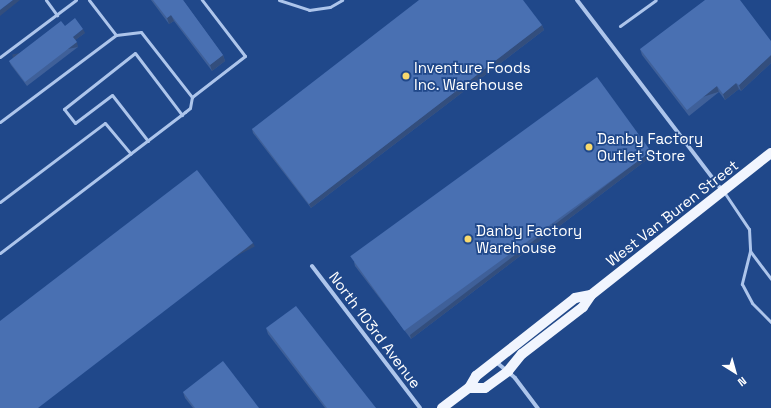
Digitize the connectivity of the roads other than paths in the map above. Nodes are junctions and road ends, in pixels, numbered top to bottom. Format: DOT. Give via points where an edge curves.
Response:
graph roads {
  1 [pos="46,0"];
  2 [pos="76,0"];
  3 [pos="89,0"];
  4 [pos="202,0"];
  5 [pos="280,0"];
  6 [pos="342,0"];
  7 [pos="577,0"];
  8 [pos="656,0"];
  9 [pos="57,15"];
  10 [pos="620,26"];
  11 [pos="116,35"];
  12 [pos="0,57"];
  13 [pos="192,96"];
  14 [pos="182,115"];
  15 [pos="0,122"];
  16 [pos="148,141"];
  17 [pos="771,153"];
  18 [pos="131,154"];
  19 [pos="724,192"];
  20 [pos="0,202"];
  21 [pos="750,251"];
  22 [pos="0,253"];
  23 [pos="312,266"];
  24 [pos="771,279"];
  25 [pos="591,295"];
  26 [pos="548,319"];
  27 [pos="771,322"];
  28 [pos="495,361"];
  29 [pos="508,371"];
  30 [pos="469,388"];
  31 [pos="420,408"];
  32 [pos="442,408"];
  33 [pos="538,408"];
  1 -- 9 [label="lane"];
  2 -- 9 [label="lane"];
  3 -- 11 [label="lane"];
  4 -- 13 [label="lane" via="245,56"];
  5 -- 6 [label="lane" via="309,10 330,7"];
  7 -- 19 [label="street"];
  8 -- 10 [label="lane"];
  9 -- 12 [label="lane"];
  11 -- 13 [label="lane" via="140,32"];
  11 -- 15 [label="lane"];
  13 -- 14 [label="lane" via="190,108"];
  14 -- 16 [label="lane"];
  14 -- 16 [label="lane" via="135,53 64,108 76,123 112,95"];
  16 -- 18 [label="lane"];
  17 -- 19 [label="main road, West Van Buren Street"];
  18 -- 20 [label="lane" via="105,123"];
  18 -- 22 [label="lane"];
  19 -- 21 [label="lane" via="747,221"];
  19 -- 25 [label="main road, West Van Buren Street"];
  21 -- 24 [label="lane"];
  21 -- 27 [label="lane" via="742,284 752,303"];
  23 -- 31 [label="street, North 103rd Avenue"];
  25 -- 26 [label="main road, West Van Buren Street" via="575,298"];
  25 -- 29 [label="main road, West Van Buren Street" via="583,307 522,354"];
  26 -- 28 [label="main road, West Van Buren Street"];
  26 -- 29 [label="main road" via="545,328 518,350"];
  28 -- 29 [label="street"];
  28 -- 30 [label="main road, West Van Buren Street" via="476,376"];
  29 -- 30 [label="main road, West Van Buren Street" via="485,388"];
  29 -- 33 [label="street"];
  30 -- 32 [label="main road, West Van Buren Street"];
}
